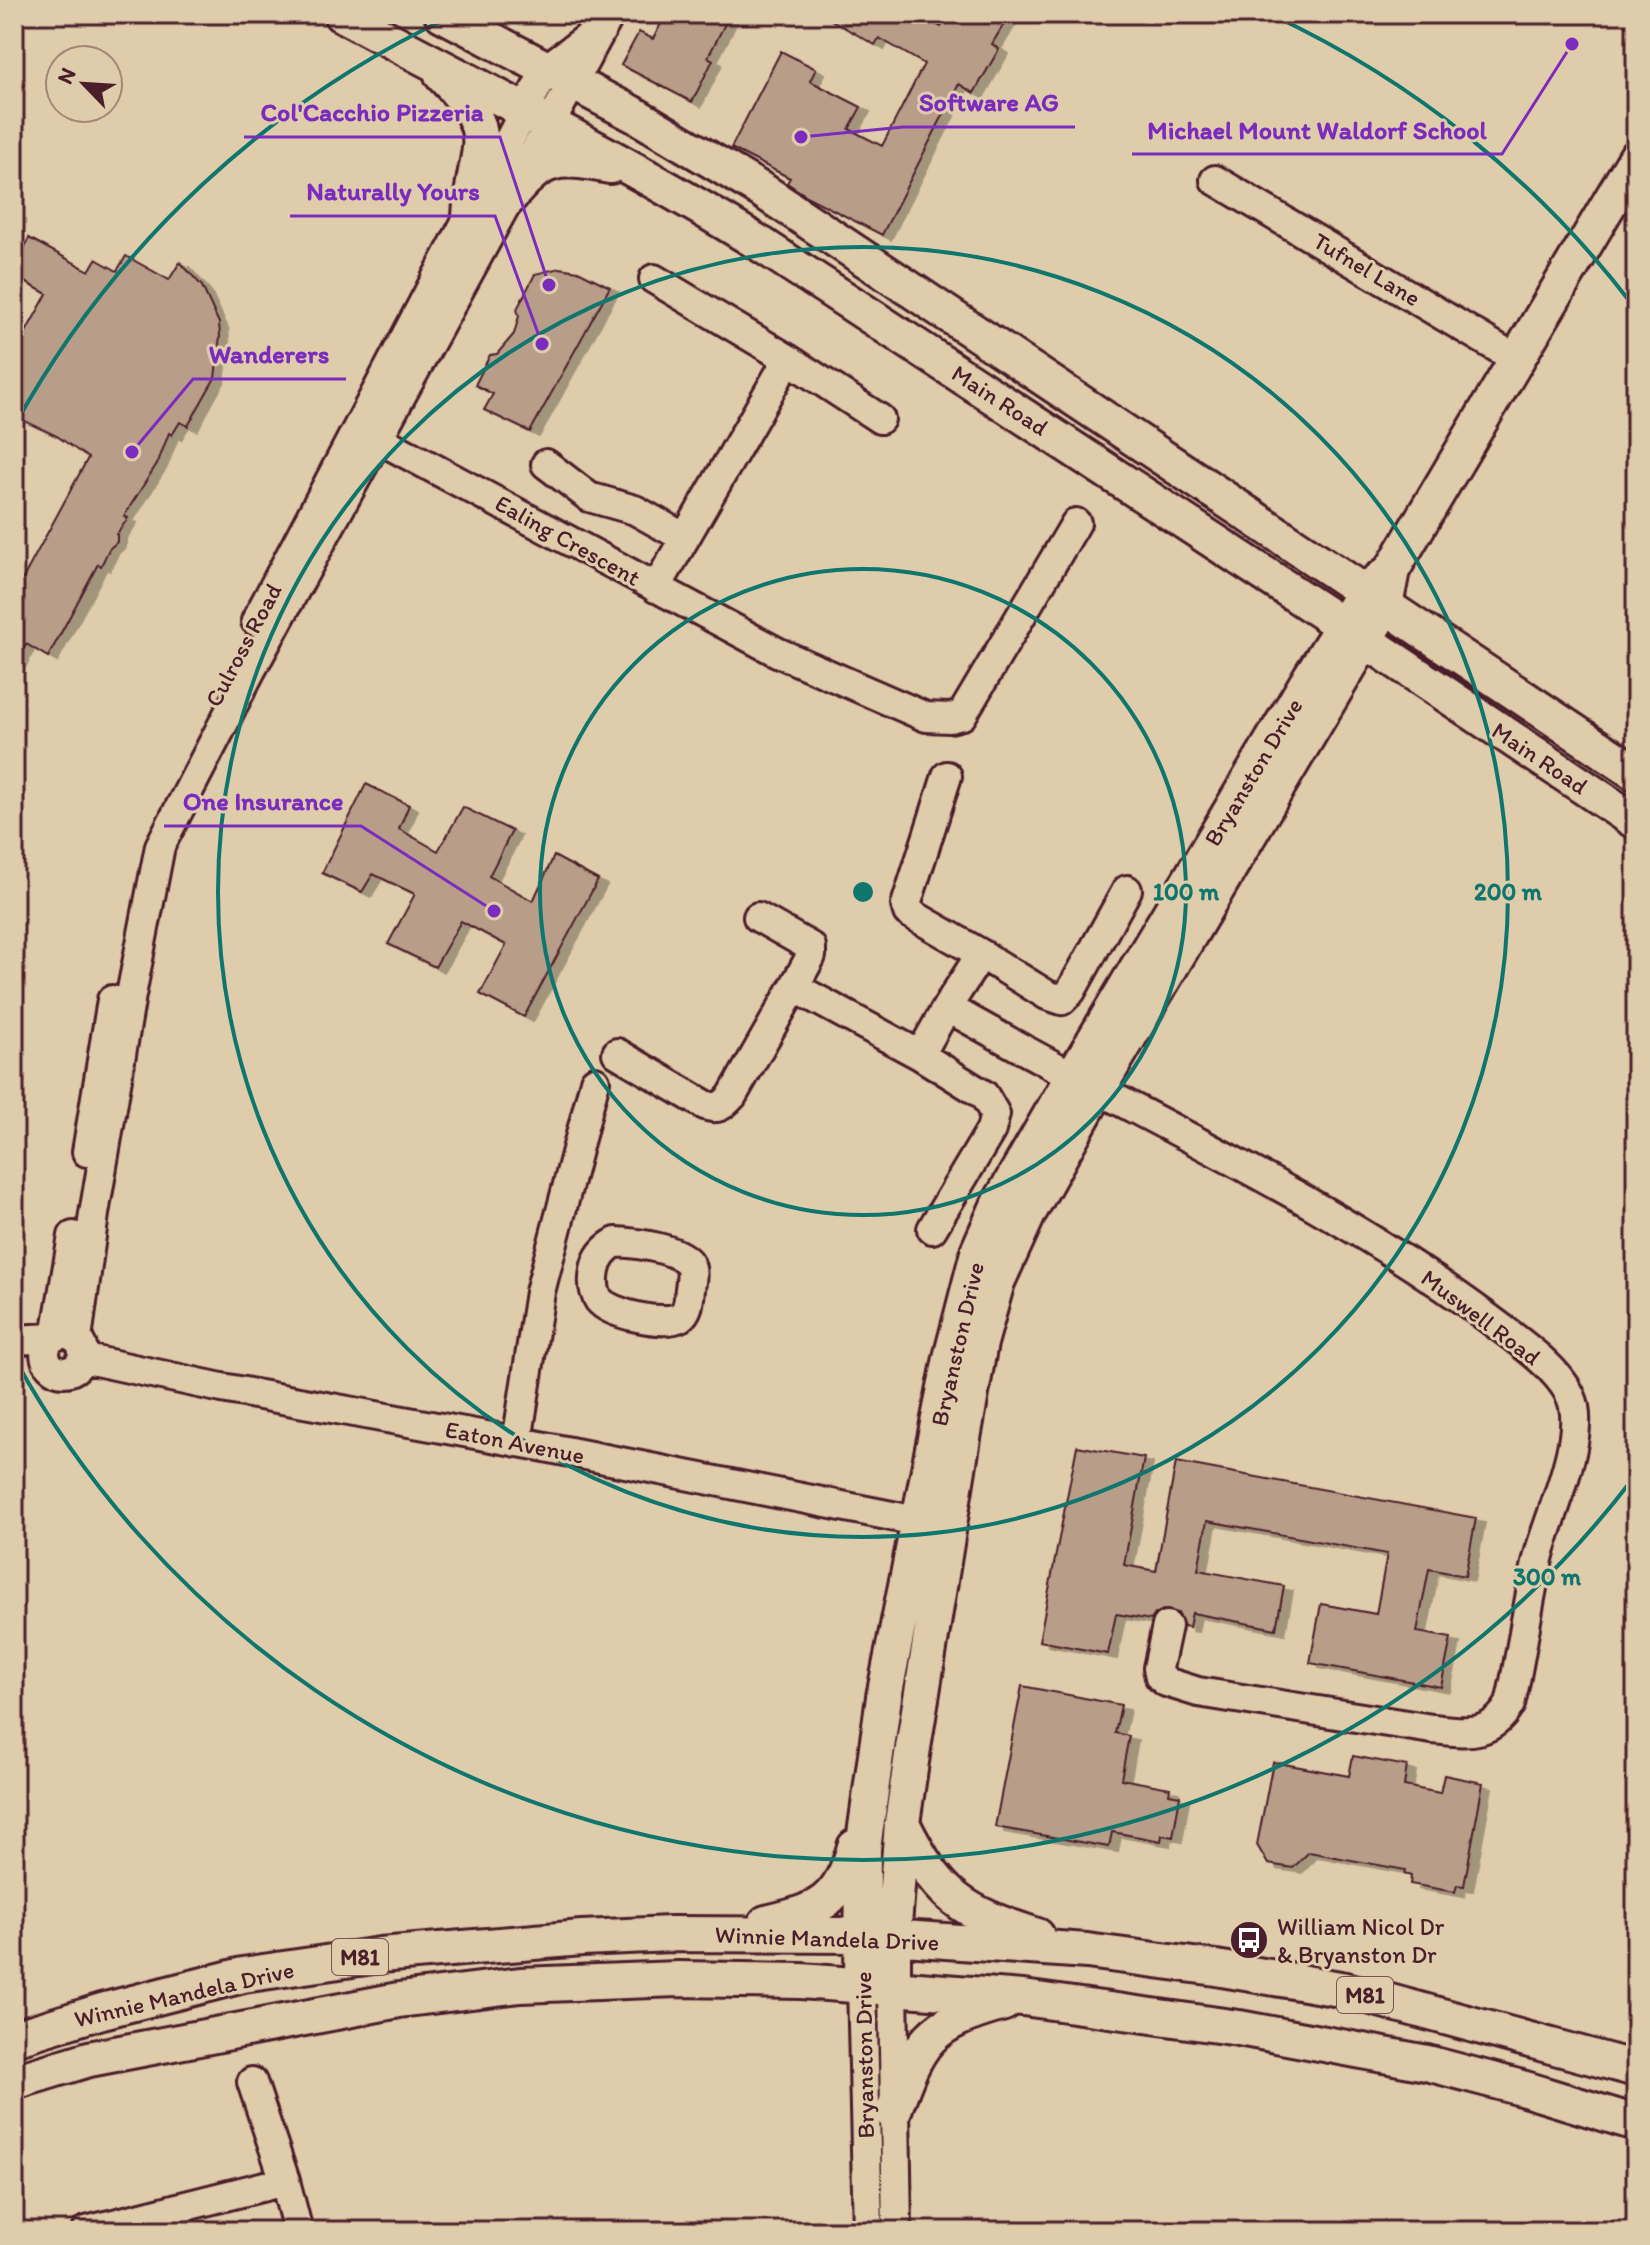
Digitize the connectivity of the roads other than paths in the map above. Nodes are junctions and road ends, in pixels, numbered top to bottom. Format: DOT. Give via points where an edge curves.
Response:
graph roads {
  1 [pos="341,14"];
  2 [pos="442,14"];
  3 [pos="607,20"];
  4 [pos="429,61"];
  5 [pos="560,75"];
  6 [pos="538,117"];
  7 [pos="1636,158"];
  8 [pos="638,172"];
  9 [pos="1215,180"];
  10 [pos="507,200"];
  11 [pos="470,216"];
  12 [pos="654,279"];
  13 [pos="788,359"];
  14 [pos="1518,360"];
  15 [pos="880,419"];
  16 [pos="368,433"];
  17 [pos="546,464"];
  18 [pos="1424,516"];
  19 [pos="1076,523"];
  20 [pos="685,538"];
  21 [pos="1305,553"];
  22 [pos="656,588"];
  23 [pos="1374,599"];
  24 [pos="1354,633"];
  25 [pos="1416,674"];
  26 [pos="1333,694"];
  27 [pos="1636,773"];
  28 [pos="947,776"];
  29 [pos="1636,822"];
  30 [pos="1127,890"];
  31 [pos="758,917"];
  32 [pos="981,954"];
  33 [pos="794,987"];
  34 [pos="947,1007"];
  35 [pos="617,1053"];
  36 [pos="920,1055"];
  37 [pos="595,1081"];
  38 [pos="1086,1082"];
  39 [pos="932,1229"];
  40 [pos="550,1253"];
  41 [pos="596,1264"];
  42 [pos="14,1340"];
  43 [pos="67,1342"];
  44 [pos="14,1354"];
  45 [pos="517,1442"];
  46 [pos="934,1524"];
  47 [pos="1167,1626"];
  48 [pos="869,1807"];
  49 [pos="902,1823"];
  50 [pos="715,1934"];
  51 [pos="877,1936"];
  52 [pos="1087,1951"];
  53 [pos="878,1985"];
  54 [pos="1023,1998"];
  55 [pos="14,2038"];
  56 [pos="1636,2069"];
  57 [pos="14,2082"];
  58 [pos="252,2082"];
  59 [pos="893,2113"];
  60 [pos="1636,2123"];
  61 [pos="285,2181"];
  62 [pos="86,2231"];
  63 [pos="298,2231"];
  64 [pos="868,2231"];
  65 [pos="897,2231"];
  1 -- 4 [label="main road, Main Road"];
  2 -- 5 [label="main road, Main Road"];
  3 -- 5 [label="street, Culross Road"];
  4 -- 6 [label="main road, Main Road"];
  4 -- 11 [label="main road" via="462,96 479,125 482,148"];
  5 -- 6 [label="street, Culross Road"];
  5 -- 21 [label="main road, Main Road" via="763,191"];
  6 -- 8 [label="main road, Main Road"];
  6 -- 10 [label="street, Culross Road"];
  6 -- 11 [label="street, Culross Road"];
  7 -- 14 [label="main road, Bryanston Drive"];
  8 -- 10 [label="main road" via="556,160 527,176"];
  8 -- 24 [label="main road, Main Road" via="762,245"];
  9 -- 14 [label="street, Tufnel Lane"];
  10 -- 16 [label="street, Culross Road"];
  11 -- 16 [label="street, Culross Road"];
  12 -- 13 [label="street"];
  13 -- 15 [label="street"];
  13 -- 20 [label="street"];
  14 -- 18 [label="main road, Bryanston Drive"];
  16 -- 22 [label="street, Ealing Crescent"];
  16 -- 43 [label="street, Culross Road" via="160,846"];
  17 -- 20 [label="street" via="589,497 635,510"];
  18 -- 21 [label="main road" via="1395,549 1368,564 1339,563"];
  18 -- 23 [label="main road, Bryanston Drive"];
  19 -- 22 [label="street, Ealing Crescent" via="962,715 939,719 915,714 777,652"];
  20 -- 22 [label="street"];
  21 -- 23 [label="main road, Main Road"];
  23 -- 24 [label="main road, Bryanston Drive"];
  23 -- 27 [label="main road, Main Road"];
  24 -- 25 [label="main road, Main Road"];
  24 -- 26 [label="main road, Bryanston Drive"];
  24 -- 38 [label="main road, Bryanston Drive"];
  25 -- 26 [label="main road" via="1379,675"];
  25 -- 29 [label="main road, Main Road"];
  26 -- 38 [label="main road, Bryanston Drive"];
  28 -- 32 [label="street" via="906,905 913,915"];
  30 -- 32 [label="street" via="1062,1000"];
  31 -- 33 [label="street" via="811,947"];
  32 -- 34 [label="street"];
  33 -- 35 [label="street" via="732,1096 720,1107 705,1105"];
  33 -- 36 [label="street"];
  34 -- 36 [label="street"];
  34 -- 38 [label="street"];
  36 -- 39 [label="street" via="984,1095 995,1114 991,1130"];
  37 -- 40 [label="street"];
  38 -- 46 [label="main road, Bryanston Drive" via="998,1206 979,1249 954,1346"];
  38 -- 47 [label="street, Muswell Road" via="1347,1225 1461,1298 1515,1338 1572,1398 1571,1451 1539,1555 1515,1686 1510,1704 1484,1730 1458,1731 1198,1692 1166,1682 1158,1668"];
  40 -- 41 [label="street"];
  40 -- 45 [label="street"];
  42 -- 43 [label="street, Eaton Avenue"];
  43 -- 44 [label="street" via="72,1370 57,1371"];
  43 -- 45 [label="street, Eaton Avenue" via="222,1388"];
  45 -- 46 [label="street, Eaton Avenue"];
  46 -- 48 [label="main road, Bryanston Drive" via="884,1697"];
  46 -- 49 [label="main road, Bryanston Drive"];
  48 -- 50 [label="main road" via="844,1878 828,1901 770,1923"];
  48 -- 51 [label="main road, Bryanston Drive" via="863,1849"];
  49 -- 51 [label="main road, Bryanston Drive"];
  49 -- 52 [label="main road" via="931,1874 958,1903 999,1924"];
  50 -- 51 [label="main road, Winnie Mandela Drive / M81"];
  50 -- 55 [label="main road, Winnie Mandela Drive / M81" via="582,1938 364,1957 243,1975"];
  51 -- 52 [label="main road, Winnie Mandela Drive / M81"];
  51 -- 53 [label="main road, Bryanston Drive"];
  52 -- 56 [label="main road, Winnie Mandela Drive / M81" via="1346,1990"];
  53 -- 54 [label="main road, Winnie Mandela Drive / M81"];
  53 -- 57 [label="main road, Winnie Mandela Drive / M81" via="678,1979 520,1985 399,2000 104,2056"];
  53 -- 59 [label="street, Bryanston Drive"];
  53 -- 64 [label="street, Bryanston Drive"];
  54 -- 59 [label="main road" via="973,2011 931,2035 913,2059"];
  54 -- 60 [label="main road, Winnie Mandela Drive / M81" via="1239,2028 1427,2063"];
  58 -- 61 [label="street"];
  59 -- 65 [label="street, Bryanston Drive"];
  61 -- 62 [label="street"];
  61 -- 63 [label="street"];
}
